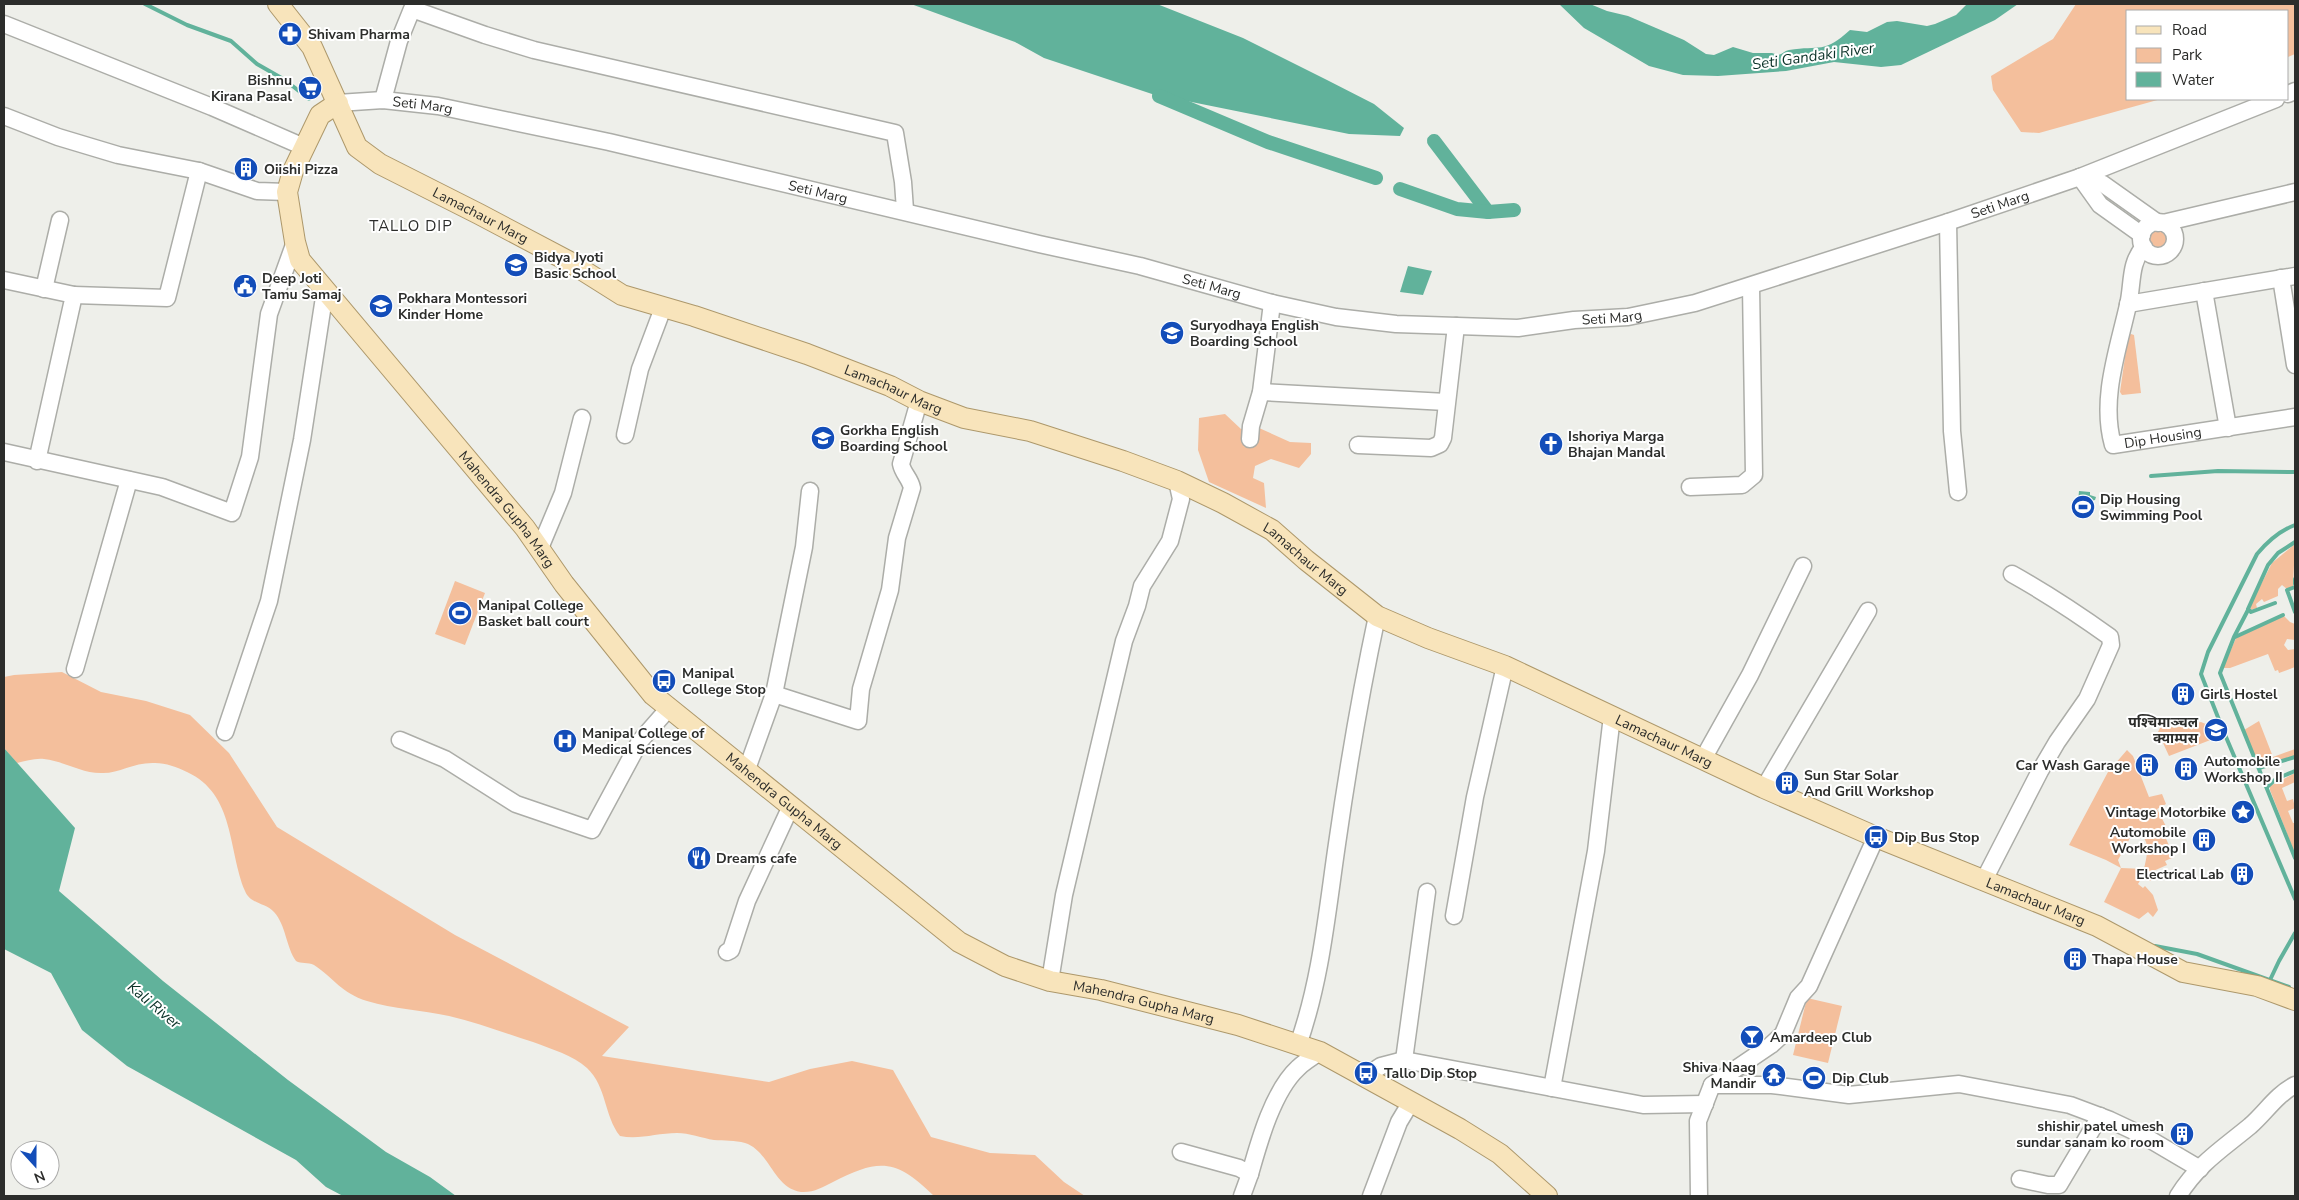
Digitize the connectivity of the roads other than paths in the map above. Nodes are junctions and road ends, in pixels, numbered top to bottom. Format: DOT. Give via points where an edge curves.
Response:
graph roads {
  1 [pos="278,4"];
  2 [pos="4,24"];
  3 [pos="383,100"];
  4 [pos="2273,100"];
  5 [pos="338,103"];
  6 [pos="4,116"];
  7 [pos="304,148"];
  8 [pos="199,171"];
  9 [pos="2080,177"];
  10 [pos="287,192"];
  11 [pos="2295,192"];
  12 [pos="905,210"];
  13 [pos="60,220"];
  14 [pos="1948,222"];
  15 [pos="2160,223"];
  16 [pos="2143,241"];
  17 [pos="295,242"];
  18 [pos="2288,277"];
  19 [pos="4,280"];
  20 [pos="1751,286"];
  21 [pos="44,290"];
  22 [pos="325,291"];
  23 [pos="2204,291"];
  24 [pos="74,296"];
  25 [pos="1272,303"];
  26 [pos="2128,304"];
  27 [pos="663,308"];
  28 [pos="1456,326"];
  29 [pos="2295,365"];
  30 [pos="1261,392"];
  31 [pos="919,402"];
  32 [pos="1446,402"];
  33 [pos="2295,417"];
  34 [pos="582,418"];
  35 [pos="2228,428"];
  36 [pos="625,435"];
  37 [pos="1250,439"];
  38 [pos="1358,445"];
  39 [pos="4,452"];
  40 [pos="37,461"];
  41 [pos="129,480"];
  42 [pos="1177,481"];
  43 [pos="1690,488"];
  44 [pos="810,491"];
  45 [pos="1958,492"];
  46 [pos="540,548"];
  47 [pos="1803,566"];
  48 [pos="2012,574"];
  49 [pos="1868,610"];
  50 [pos="1377,616"];
  51 [pos="1505,666"];
  52 [pos="75,669"];
  53 [pos="774,694"];
  54 [pos="669,708"];
  55 [pos="1612,716"];
  56 [pos="225,732"];
  57 [pos="400,740"];
  58 [pos="1703,760"];
  59 [pos="747,769"];
  60 [pos="1764,788"];
  61 [pos="791,806"];
  62 [pos="1876,837"];
  63 [pos="1984,880"];
  64 [pos="1427,892"];
  65 [pos="1454,916"];
  66 [pos="726,952"];
  67 [pos="1050,981"];
  68 [pos="2295,1000"];
  69 [pos="1298,1045"];
  70 [pos="1320,1052"];
  71 [pos="1404,1060"];
  72 [pos="1366,1076"];
  73 [pos="1712,1085"];
  74 [pos="2295,1085"];
  75 [pos="1552,1088"];
  76 [pos="1411,1102"];
  77 [pos="1705,1104"];
  78 [pos="2100,1116"];
  79 [pos="1181,1152"];
  80 [pos="2200,1168"];
  81 [pos="1250,1174"];
  82 [pos="2020,1179"];
  83 [pos="1242,1196"];
  84 [pos="1371,1196"];
  85 [pos="1546,1196"];
  86 [pos="1699,1196"];
  87 [pos="2178,1196"];
  1 -- 5 [label="main road, Lamachaur Marg" via="312,47"];
  2 -- 7 [label="street" via="212,107"];
  3 -- 5 [label="street, Seti Marg"];
  3 -- 12 [label="street, Seti Marg" via="467,112"];
  3 -- 12 [label="street" via="399,41 412,9 534,50 895,133"];
  4 -- 9 [label="street, Seti Marg"];
  5 -- 7 [label="main road, Mahendra Gupha Marg" via="320,114"];
  5 -- 27 [label="main road, Lamachaur Marg" via="356,147 380,164 528,240 622,295"];
  6 -- 8 [label="street" via="118,155"];
  7 -- 10 [label="main road, Mahendra Gupha Marg" via="292,171"];
  8 -- 10 [label="street" via="257,191"];
  8 -- 24 [label="street" via="167,298"];
  9 -- 14 [label="street, Seti Marg"];
  9 -- 15 [label="street" via="2103,184"];
  9 -- 16 [label="street" via="2100,205"];
  10 -- 17 [label="main road, Mahendra Gupha Marg"];
  11 -- 15 [label="street"];
  12 -- 25 [label="street, Seti Marg" via="1140,266"];
  13 -- 21 [label="street"];
  14 -- 20 [label="street, Seti Marg"];
  14 -- 45 [label="street" via="1952,431"];
  15 -- 16 [label="street" via="2148,226"];
  15 -- 16 [label="street" via="2172,229 2172,250 2159,256 2149,253"];
  16 -- 26 [label="street, Dip Housing" via="2133,264"];
  17 -- 22 [label="main road, Mahendra Gupha Marg" via="300,260"];
  17 -- 41 [label="street" via="269,314 250,457 232,513"];
  18 -- 23 [label="street"];
  18 -- 29 [label="street"];
  19 -- 21 [label="street"];
  20 -- 28 [label="street, Seti Marg" via="1694,303 1628,317 1518,328"];
  20 -- 43 [label="street" via="1754,475 1742,485"];
  21 -- 24 [label="street"];
  22 -- 46 [label="main road, Mahendra Gupha Marg"];
  22 -- 56 [label="street" via="302,440 269,601"];
  23 -- 26 [label="street"];
  23 -- 35 [label="street"];
  24 -- 40 [label="street"];
  25 -- 28 [label="street, Seti Marg" via="1336,317"];
  25 -- 30 [label="street"];
  26 -- 35 [label="street, Dip Housing" via="2114,359 2109,400 2113,445"];
  27 -- 31 [label="main road, Lamachaur Marg" via="807,354 890,386"];
  27 -- 36 [label="street" via="640,369"];
  28 -- 32 [label="street"];
  30 -- 32 [label="street"];
  30 -- 37 [label="street"];
  31 -- 42 [label="main road, Lamachaur Marg" via="964,418 1040,434"];
  31 -- 53 [label="street" via="901,464 912,488 897,538 890,590 861,689 858,721"];
  32 -- 38 [label="street" via="1440,444 1431,448"];
  33 -- 35 [label="street, Dip Housing"];
  34 -- 46 [label="street" via="564,493"];
  39 -- 40 [label="street"];
  40 -- 41 [label="street"];
  41 -- 52 [label="street"];
  42 -- 50 [label="main road, Lamachaur Marg" via="1272,530 1312,566"];
  42 -- 67 [label="street" via="1181,498 1170,541 1142,586 1124,641 1064,895"];
  44 -- 53 [label="street" via="804,547"];
  46 -- 54 [label="main road, Mahendra Gupha Marg" via="569,591 653,695"];
  47 -- 58 [label="street" via="1750,675"];
  48 -- 63 [label="street" via="2082,617 2110,638 2111,645 2087,700 2040,771"];
  49 -- 60 [label="street"];
  50 -- 51 [label="main road, Lamachaur Marg"];
  50 -- 69 [label="street" via="1361,694 1320,961 1311,1008"];
  51 -- 55 [label="main road, Lamachaur Marg"];
  51 -- 65 [label="street" via="1475,797"];
  53 -- 59 [label="street"];
  54 -- 57 [label="street" via="640,741 592,830 516,804 445,759"];
  54 -- 59 [label="main road, Mahendra Gupha Marg"];
  55 -- 58 [label="main road, Lamachaur Marg"];
  55 -- 75 [label="street" via="1596,851"];
  58 -- 60 [label="main road, Lamachaur Marg"];
  59 -- 61 [label="main road, Mahendra Gupha Marg"];
  60 -- 62 [label="main road, Lamachaur Marg"];
  61 -- 66 [label="street" via="747,902 730,950"];
  61 -- 67 [label="main road, Mahendra Gupha Marg" via="959,942 1005,966"];
  62 -- 63 [label="main road, Lamachaur Marg"];
  62 -- 73 [label="street" via="1809,986 1798,998 1783,1034"];
  63 -- 68 [label="main road, Lamachaur Marg" via="2097,926 2183,972 2257,986"];
  64 -- 71 [label="street"];
  67 -- 69 [label="main road, Mahendra Gupha Marg" via="1101,990 1229,1022"];
  69 -- 70 [label="main road, Mahendra Gupha Marg"];
  70 -- 72 [label="main road, Mahendra Gupha Marg"];
  70 -- 81 [label="street" via="1297,1069 1278,1096"];
  71 -- 72 [label="street" via="1381,1066"];
  71 -- 75 [label="street"];
  72 -- 76 [label="main road, Mahendra Gupha Marg"];
  73 -- 77 [label="street"];
  73 -- 78 [label="street" via="1772,1085 1849,1095 1959,1084 2070,1105"];
  74 -- 80 [label="street" via="2282,1092 2250,1126"];
  75 -- 77 [label="street" via="1643,1105"];
  76 -- 84 [label="street" via="1399,1122"];
  76 -- 85 [label="main road, Mahendra Gupha Marg" via="1500,1154"];
  77 -- 86 [label="street" via="1698,1121"];
  78 -- 80 [label="street" via="2144,1136"];
  78 -- 82 [label="street" via="2058,1185"];
  79 -- 81 [label="street"];
  80 -- 87 [label="street"];
  81 -- 83 [label="street"];
}
